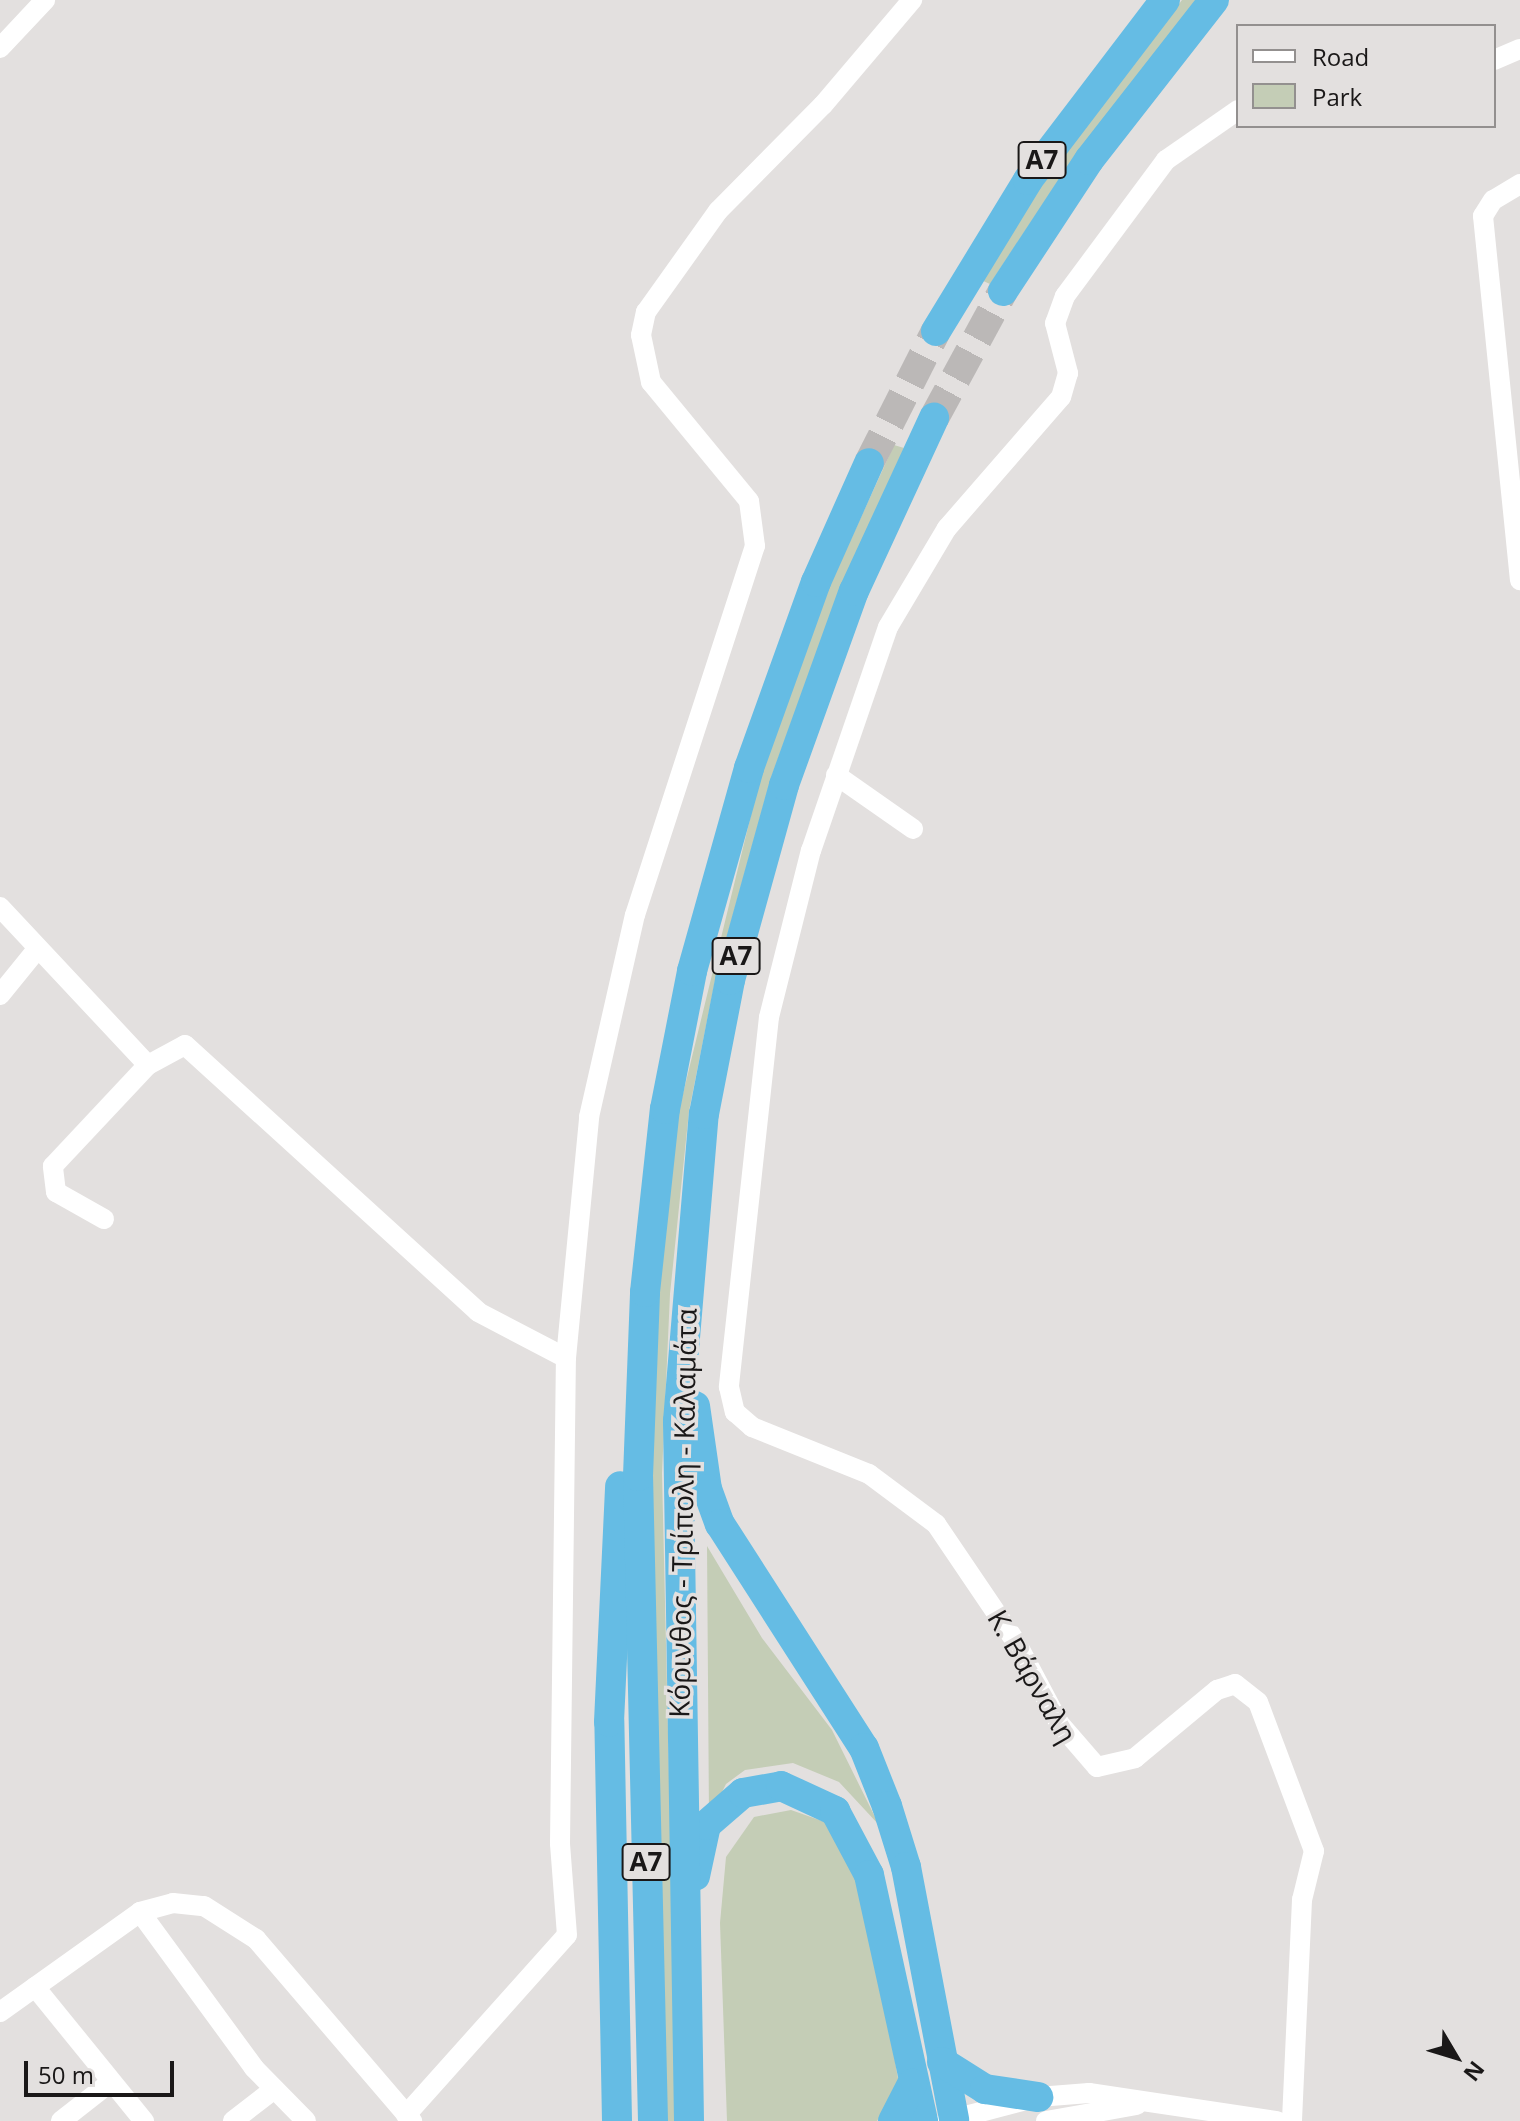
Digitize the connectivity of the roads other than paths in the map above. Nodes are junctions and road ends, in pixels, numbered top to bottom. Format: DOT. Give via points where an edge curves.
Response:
graph roads {
  1 [pos="45,0"];
  2 [pos="912,0"];
  3 [pos="1165,0"];
  4 [pos="1214,0"];
  5 [pos="0,48"];
  6 [pos="1520,49"];
  7 [pos="1496,59"];
  8 [pos="1236,111"];
  9 [pos="1520,184"];
  10 [pos="1003,291"];
  11 [pos="936,331"];
  12 [pos="934,418"];
  13 [pos="869,463"];
  14 [pos="1520,580"];
  15 [pos="836,775"];
  16 [pos="913,829"];
  17 [pos="0,907"];
  18 [pos="38,948"];
  19 [pos="0,995"];
  20 [pos="148,1065"];
  21 [pos="655,1186"];
  22 [pos="694,1188"];
  23 [pos="104,1219"];
  24 [pos="566,1358"];
  25 [pos="140,1912"];
  26 [pos="35,1987"];
  27 [pos="685,2009"];
  28 [pos="0,2012"];
  29 [pos="942,2062"];
  30 [pos="111,2082"];
  31 [pos="912,2084"];
  32 [pos="273,2090"];
  33 [pos="1042,2109"];
  34 [pos="409,2118"];
  35 [pos="952,2120"];
  36 [pos="61,2121"];
  37 [pos="144,2121"];
  38 [pos="233,2121"];
  39 [pos="306,2121"];
  40 [pos="617,2121"];
  41 [pos="653,2121"];
  42 [pos="689,2121"];
  43 [pos="893,2121"];
  44 [pos="923,2121"];
  45 [pos="1277,2121"];
  46 [pos="1292,2121"];
  1 -- 5 [label="street"];
  2 -- 24 [label="street" via="823,105 718,211 646,312 641,335 651,382 749,501 755,546 614,993 583,1159"];
  3 -- 11 [label="highway, Α7" via="1028,180"];
  4 -- 10 [label="highway, Α7" via="1089,160"];
  6 -- 7 [label="street"];
  8 -- 15 [label="street" via="1166,160 1065,296 1055,323 1066,386 913,577"];
  9 -- 14 [label="street" via="1493,200 1483,216"];
  12 -- 22 [label="highway, Κόρινθος - Τρίπολη - Καλαμάτα / Α7" via="854,591 784,785 730,980"];
  13 -- 21 [label="highway, Κόρινθος - Τρίπολη - Καλαμάτα / Α7" via="789,650 729,834 689,986"];
  15 -- 16 [label="street"];
  15 -- 46 [label="street, Κ. Βάρναλη" via="789,928 761,1064 729,1387 742,1420 869,1474 936,1524 1016,1642 1059,1723 1097,1767 1135,1758 1217,1690 1235,1684 1258,1702 1314,1851 1302,1900"];
  17 -- 18 [label="street"];
  18 -- 19 [label="street"];
  18 -- 20 [label="street"];
  20 -- 23 [label="street" via="51,1171 56,1192"];
  20 -- 24 [label="street" via="185,1045 478,1312"];
  21 -- 40 [label="highway" via="640,1248 611,1630"];
  21 -- 41 [label="highway, Κόρινθος - Τρίπολη - Καλαμάτα / Α7" via="638,1476"];
  22 -- 27 [label="highway, Κόρινθος - Τρίπολη - Καλαμάτα / Α7" via="677,1475"];
  22 -- 29 [label="highway" via="695,1420 707,1489 736,1553 864,1748 906,1867"];
  24 -- 34 [label="street" via="560,1843 567,1935"];
  25 -- 26 [label="street"];
  25 -- 32 [label="street"];
  25 -- 34 [label="street" via="191,1904 236,1921"];
  26 -- 28 [label="street"];
  26 -- 30 [label="street"];
  27 -- 31 [label="highway" via="697,1856 706,1825 728,1800 759,1787 800,1791 835,1811 861,1852"];
  27 -- 42 [label="highway, Κόρινθος - Τρίπολη - Καλαμάτα / Α7"];
  29 -- 33 [label="highway" via="985,2089"];
  29 -- 35 [label="highway"];
  30 -- 36 [label="street"];
  30 -- 37 [label="street"];
  31 -- 43 [label="highway"];
  31 -- 44 [label="highway"];
  32 -- 38 [label="street"];
  32 -- 39 [label="street"];
  33 -- 35 [label="street"];
  33 -- 45 [label="street" via="1116,2093"];
}
